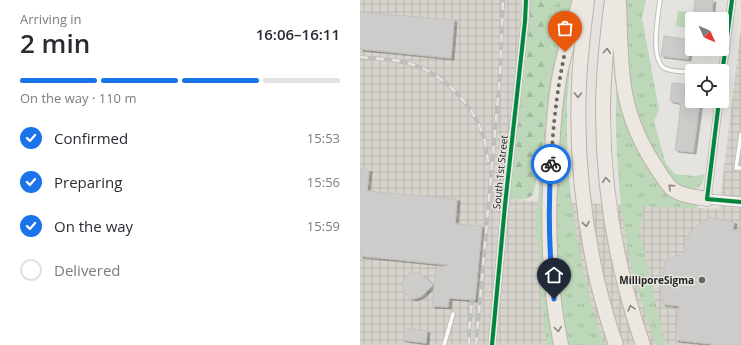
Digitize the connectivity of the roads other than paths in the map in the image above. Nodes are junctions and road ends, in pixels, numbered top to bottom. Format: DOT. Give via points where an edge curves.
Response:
graph roads {
  1 [pos="526,0"];
  2 [pos="580,0"];
  3 [pos="587,0"];
  4 [pos="612,0"];
  5 [pos="618,0"];
  6 [pos="660,0"];
  7 [pos="732,0"];
  8 [pos="723,64"];
  9 [pos="685,71"];
  10 [pos="718,108"];
  11 [pos="741,134"];
  12 [pos="741,168"];
  13 [pos="707,199"];
  14 [pos="741,202"];
  15 [pos="453,314"];
  16 [pos="444,345"];
  17 [pos="492,345"];
  18 [pos="561,345"];
  19 [pos="616,345"];
  20 [pos="643,345"];
  1 -- 17 [label="street, South 1st Street"];
  2 -- 18 [label="highway, one-way" via="565,52 553,127 549,230"];
  3 -- 19 [label="highway, one-way" via="579,84 580,172 592,259"];
  20 -- 4 [label="highway, one-way" via="614,239 607,189 603,112"];
  13 -- 5 [label="highway, one-way" via="688,196 673,189 654,164 642,141 629,111 623,79"];
  6 -- 9 [label="lane" via="656,52 659,61 668,70"];
  7 -- 8 [label="street"];
  10 -- 13 [label="street"];
  11 -- 12 [label="lane" via="736,168"];
  13 -- 14 [label="street"];
  15 -- 16 [label="lane"];
}
